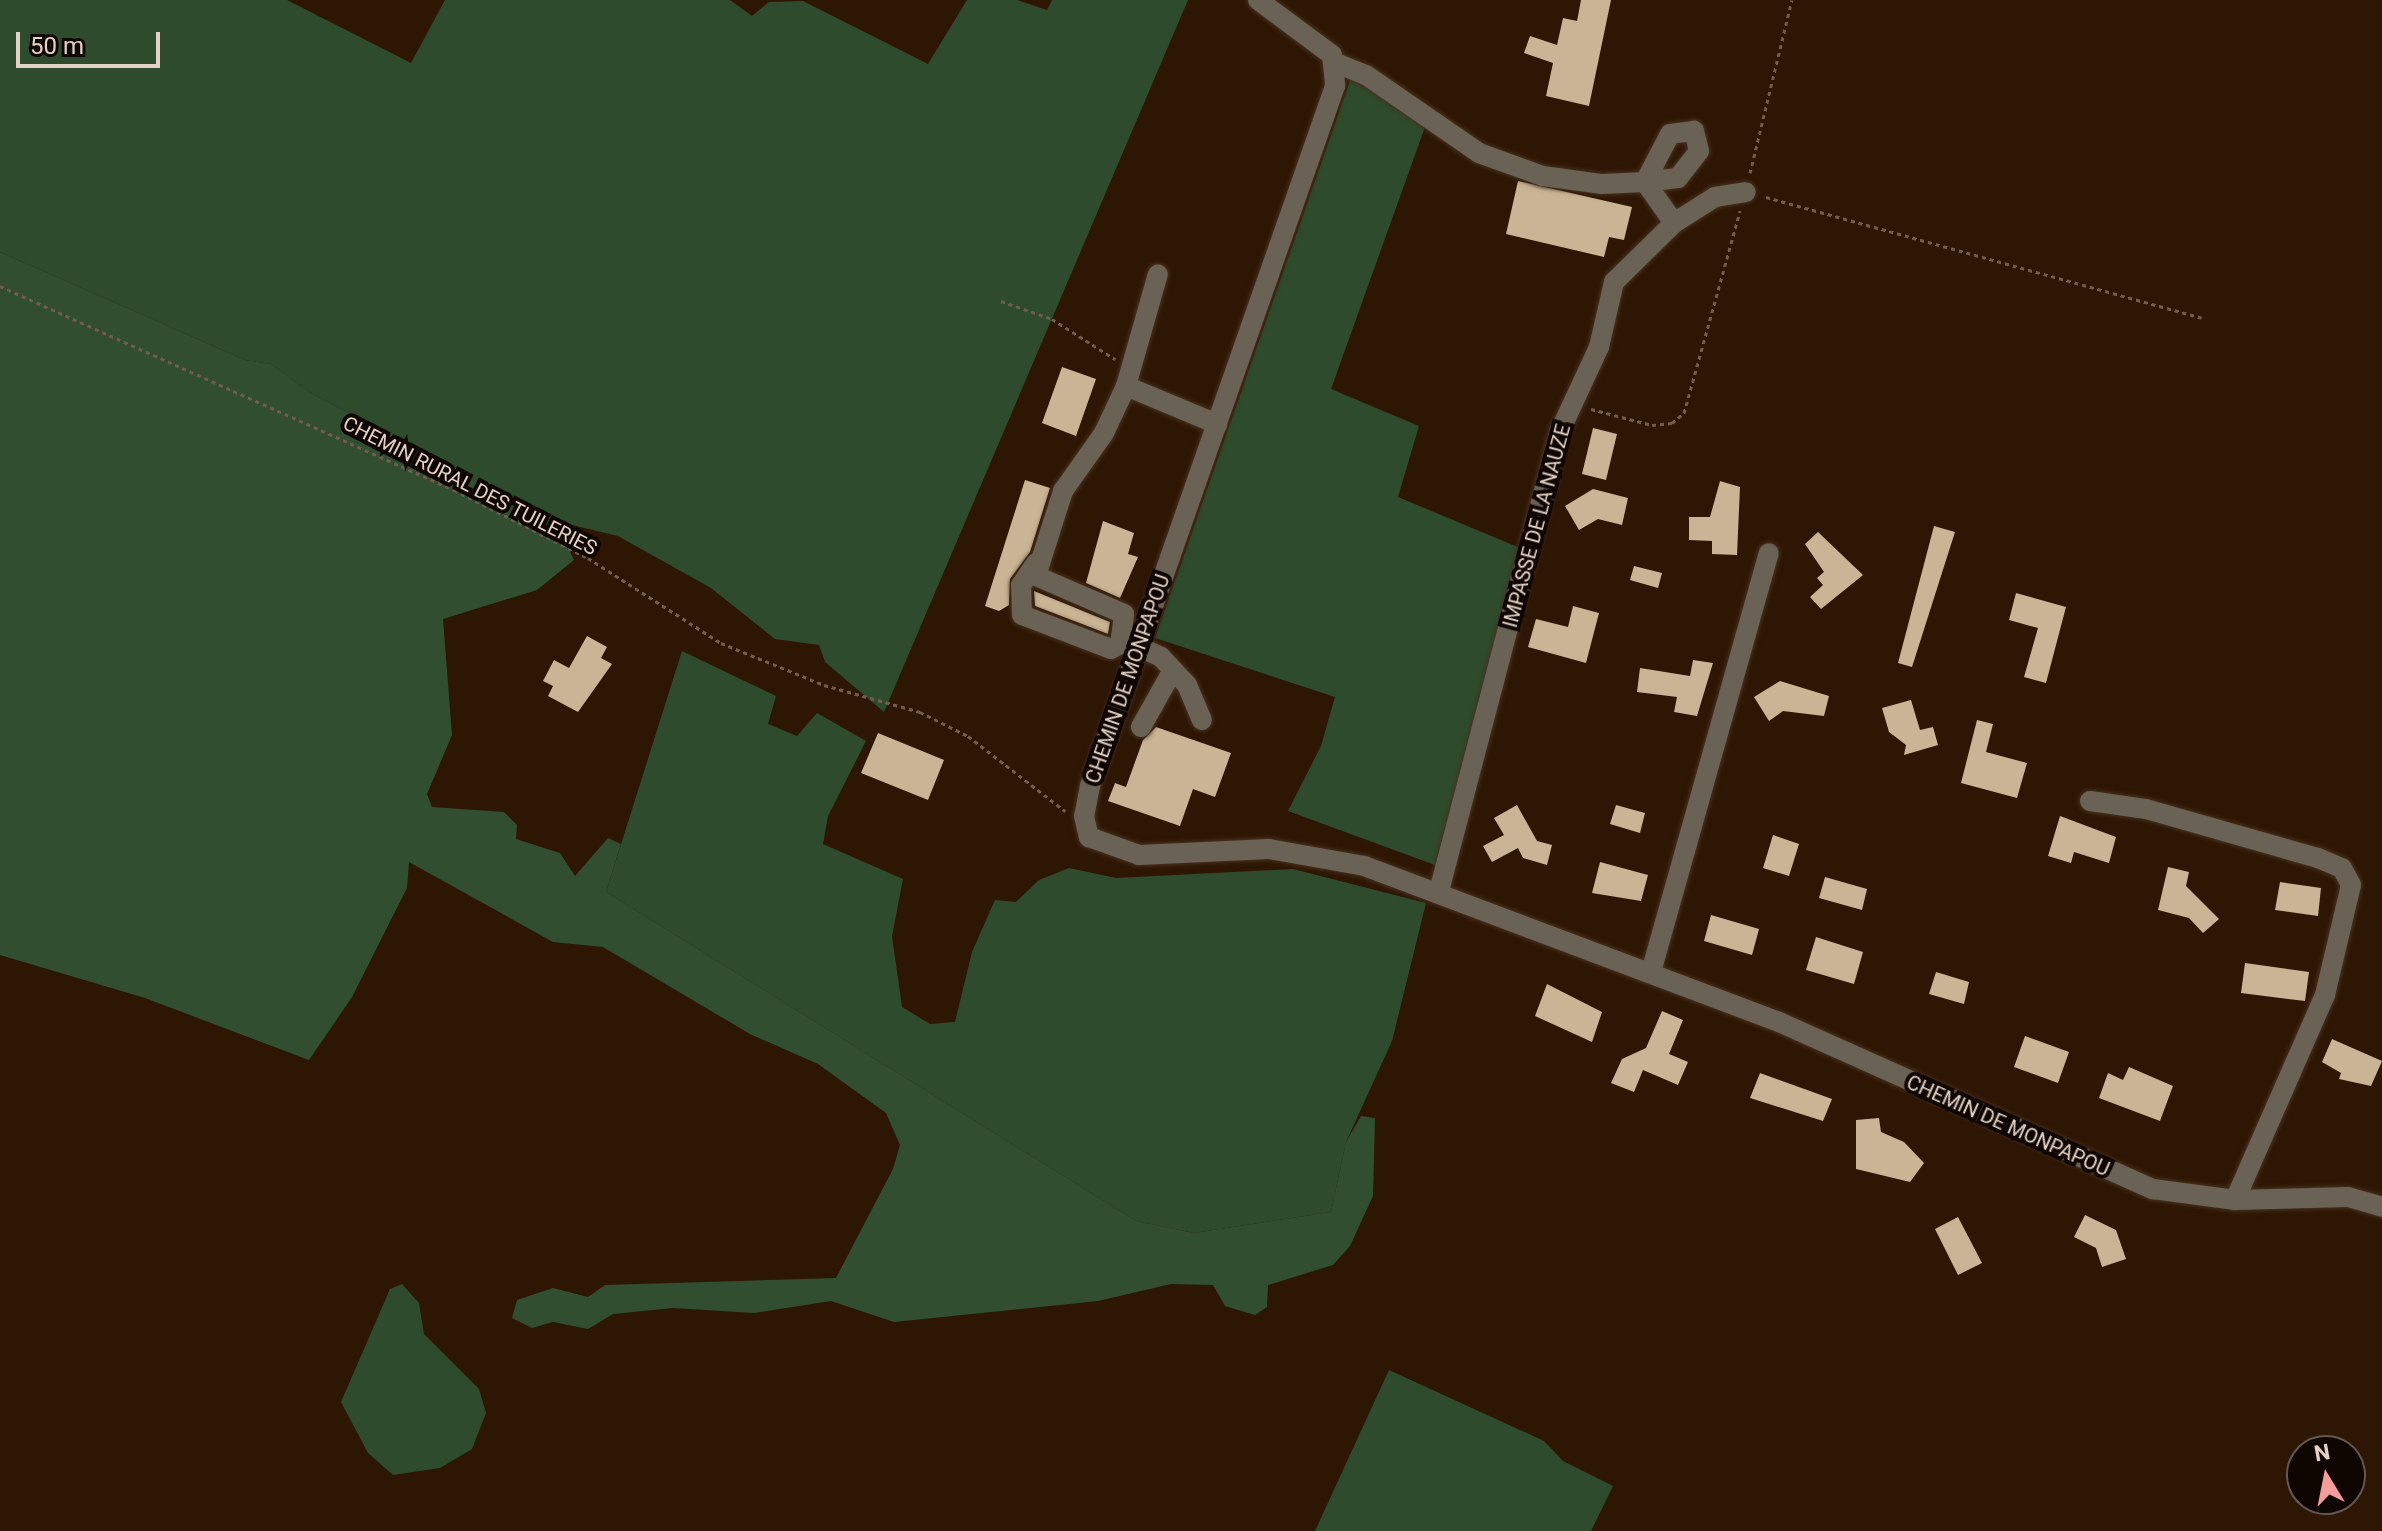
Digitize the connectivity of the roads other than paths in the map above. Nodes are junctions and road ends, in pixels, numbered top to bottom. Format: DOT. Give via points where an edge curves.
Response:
graph roads {
  1 [pos="1258,0"];
  2 [pos="1336,63"];
  3 [pos="1690,169"];
  4 [pos="1645,182"];
  5 [pos="1746,192"];
  6 [pos="1715,197"];
  7 [pos="1674,223"];
  8 [pos="1158,274"];
  9 [pos="1128,379"];
  10 [pos="1217,424"];
  11 [pos="1769,553"];
  12 [pos="1036,563"];
  13 [pos="1139,647"];
  14 [pos="1173,670"];
  15 [pos="1202,720"];
  16 [pos="1141,727"];
  17 [pos="2090,801"];
  18 [pos="1439,891"];
  19 [pos="1651,972"];
  20 [pos="2235,1200"];
  21 [pos="2382,1207"];
  1 -- 2 [label="street"];
  2 -- 4 [label="street" via="1491,158 1543,176"];
  2 -- 10 [label="street, CHEMIN DE MONPAPOU" via="1335,86"];
  3 -- 4 [label="street"];
  3 -- 4 [label="street" via="1700,143 1694,131 1683,129 1662,143"];
  3 -- 6 [label="street"];
  4 -- 7 [label="street"];
  5 -- 6 [label="street"];
  6 -- 7 [label="street"];
  7 -- 18 [label="street, IMPASSE DE LA NAUZE" via="1614,282 1572,412 1560,431"];
  8 -- 9 [label="street"];
  9 -- 10 [label="street"];
  9 -- 12 [label="street" via="1063,491"];
  10 -- 13 [label="street, CHEMIN DE MONPAPOU"];
  11 -- 19 [label="street"];
  12 -- 12 [label="street" via="1036,576 1124,614 1120,644 1111,649 1022,615 1021,585"];
  13 -- 14 [label="street"];
  13 -- 18 [label="street, CHEMIN DE MONPAPOU" via="1084,816 1089,837 1117,851 1293,851"];
  14 -- 15 [label="street"];
  14 -- 16 [label="street"];
  17 -- 20 [label="street" via="2146,809 2318,858 2342,868 2351,885 2325,995"];
  18 -- 19 [label="street, CHEMIN DE MONPAPOU"];
  19 -- 20 [label="street, CHEMIN DE MONPAPOU" via="1849,1053 2088,1164 2153,1189"];
  20 -- 21 [label="street, CHEMIN DE MONPAPOU" via="2348,1197"];
}
